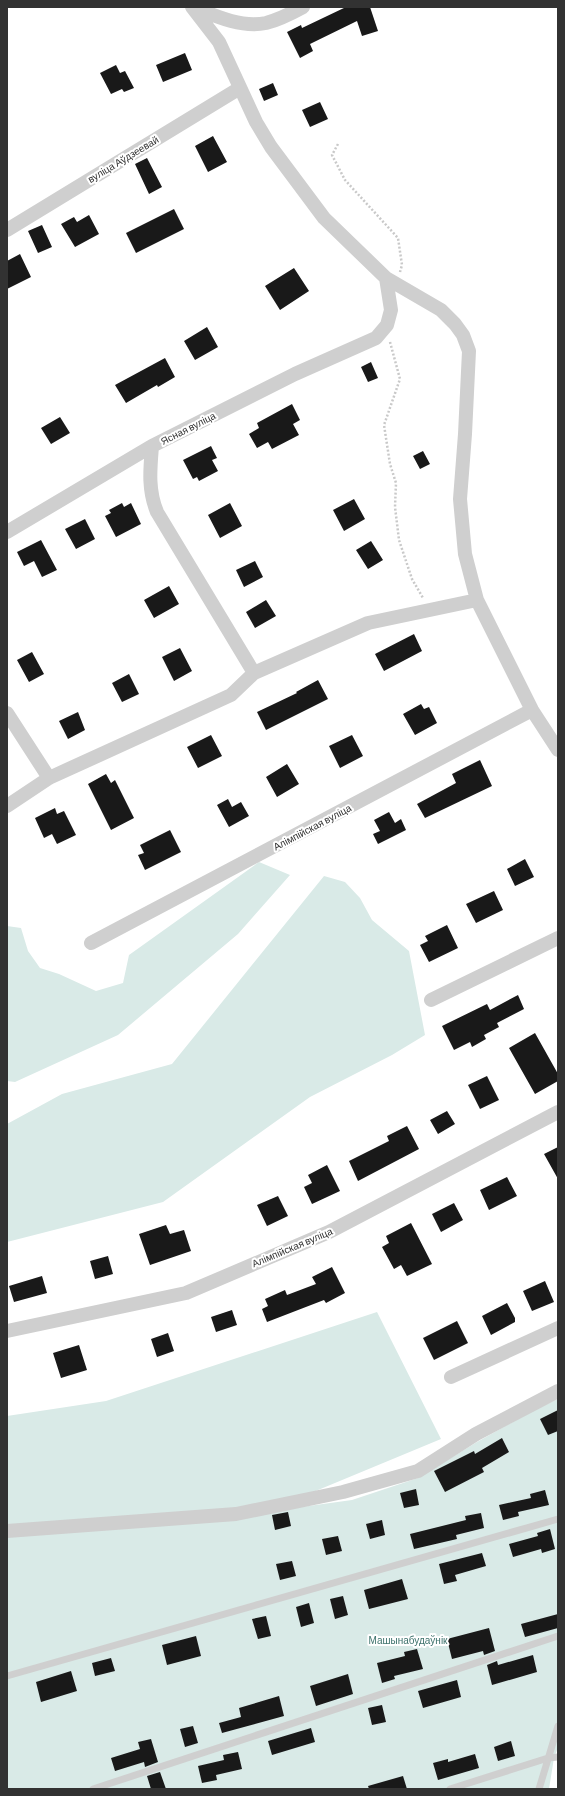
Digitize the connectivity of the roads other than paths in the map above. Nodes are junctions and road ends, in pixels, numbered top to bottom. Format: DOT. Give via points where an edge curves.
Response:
graph roads {
  1 [pos="192,7"];
  2 [pos="303,7"];
  3 [pos="240,88"];
  4 [pos="7,230"];
  5 [pos="391,281"];
  6 [pos="152,446"];
  7 [pos="7,532"];
  8 [pos="477,600"];
  9 [pos="254,673"];
  10 [pos="532,710"];
  11 [pos="7,713"];
  12 [pos="558,750"];
  13 [pos="49,778"];
  14 [pos="7,806"];
  15 [pos="558,938"];
  16 [pos="91,943"];
  17 [pos="431,1000"];
  18 [pos="558,1112"];
  19 [pos="558,1328"];
  20 [pos="7,1330"];
  21 [pos="451,1377"];
  22 [pos="558,1391"];
  23 [pos="558,1519"];
  24 [pos="7,1531"];
  25 [pos="558,1636"];
  26 [pos="7,1676"];
  27 [pos="558,1726"];
  28 [pos="558,1757"];
  29 [pos="548,1758"];
  30 [pos="93,1789"];
  31 [pos="450,1789"];
  32 [pos="540,1789"];
  1 -- 2 [label="street" via="222,19 266,23"];
  1 -- 3 [label="street" via="219,42"];
  3 -- 4 [label="street, вуліца Аўдзеевай"];
  3 -- 5 [label="street" via="271,147 324,218"];
  5 -- 6 [label="street, Ясная вуліца" via="391,310 387,325 376,338 295,374"];
  5 -- 8 [label="street" via="441,310 463,335 469,350 460,499 465,554"];
  6 -- 7 [label="street, Ясная вуліца"];
  6 -- 9 [label="street" via="152,499"];
  8 -- 9 [label="street" via="368,623"];
  8 -- 10 [label="street"];
  9 -- 13 [label="street" via="231,695"];
  10 -- 12 [label="street"];
  10 -- 16 [label="street, Алімпійская вуліца"];
  11 -- 13 [label="street"];
  13 -- 14 [label="street"];
  15 -- 17 [label="street"];
  18 -- 20 [label="street, Алімпійская вуліца" via="329,1232 186,1293"];
  19 -- 21 [label="street"];
  22 -- 24 [label="street" via="476,1434 418,1471 343,1492 236,1514"];
  23 -- 26 [label="lane"];
  25 -- 30 [label="lane"];
  27 -- 29 [label="lane"];
  28 -- 29 [label="lane"];
  29 -- 31 [label="lane"];
  29 -- 32 [label="lane"];
}
